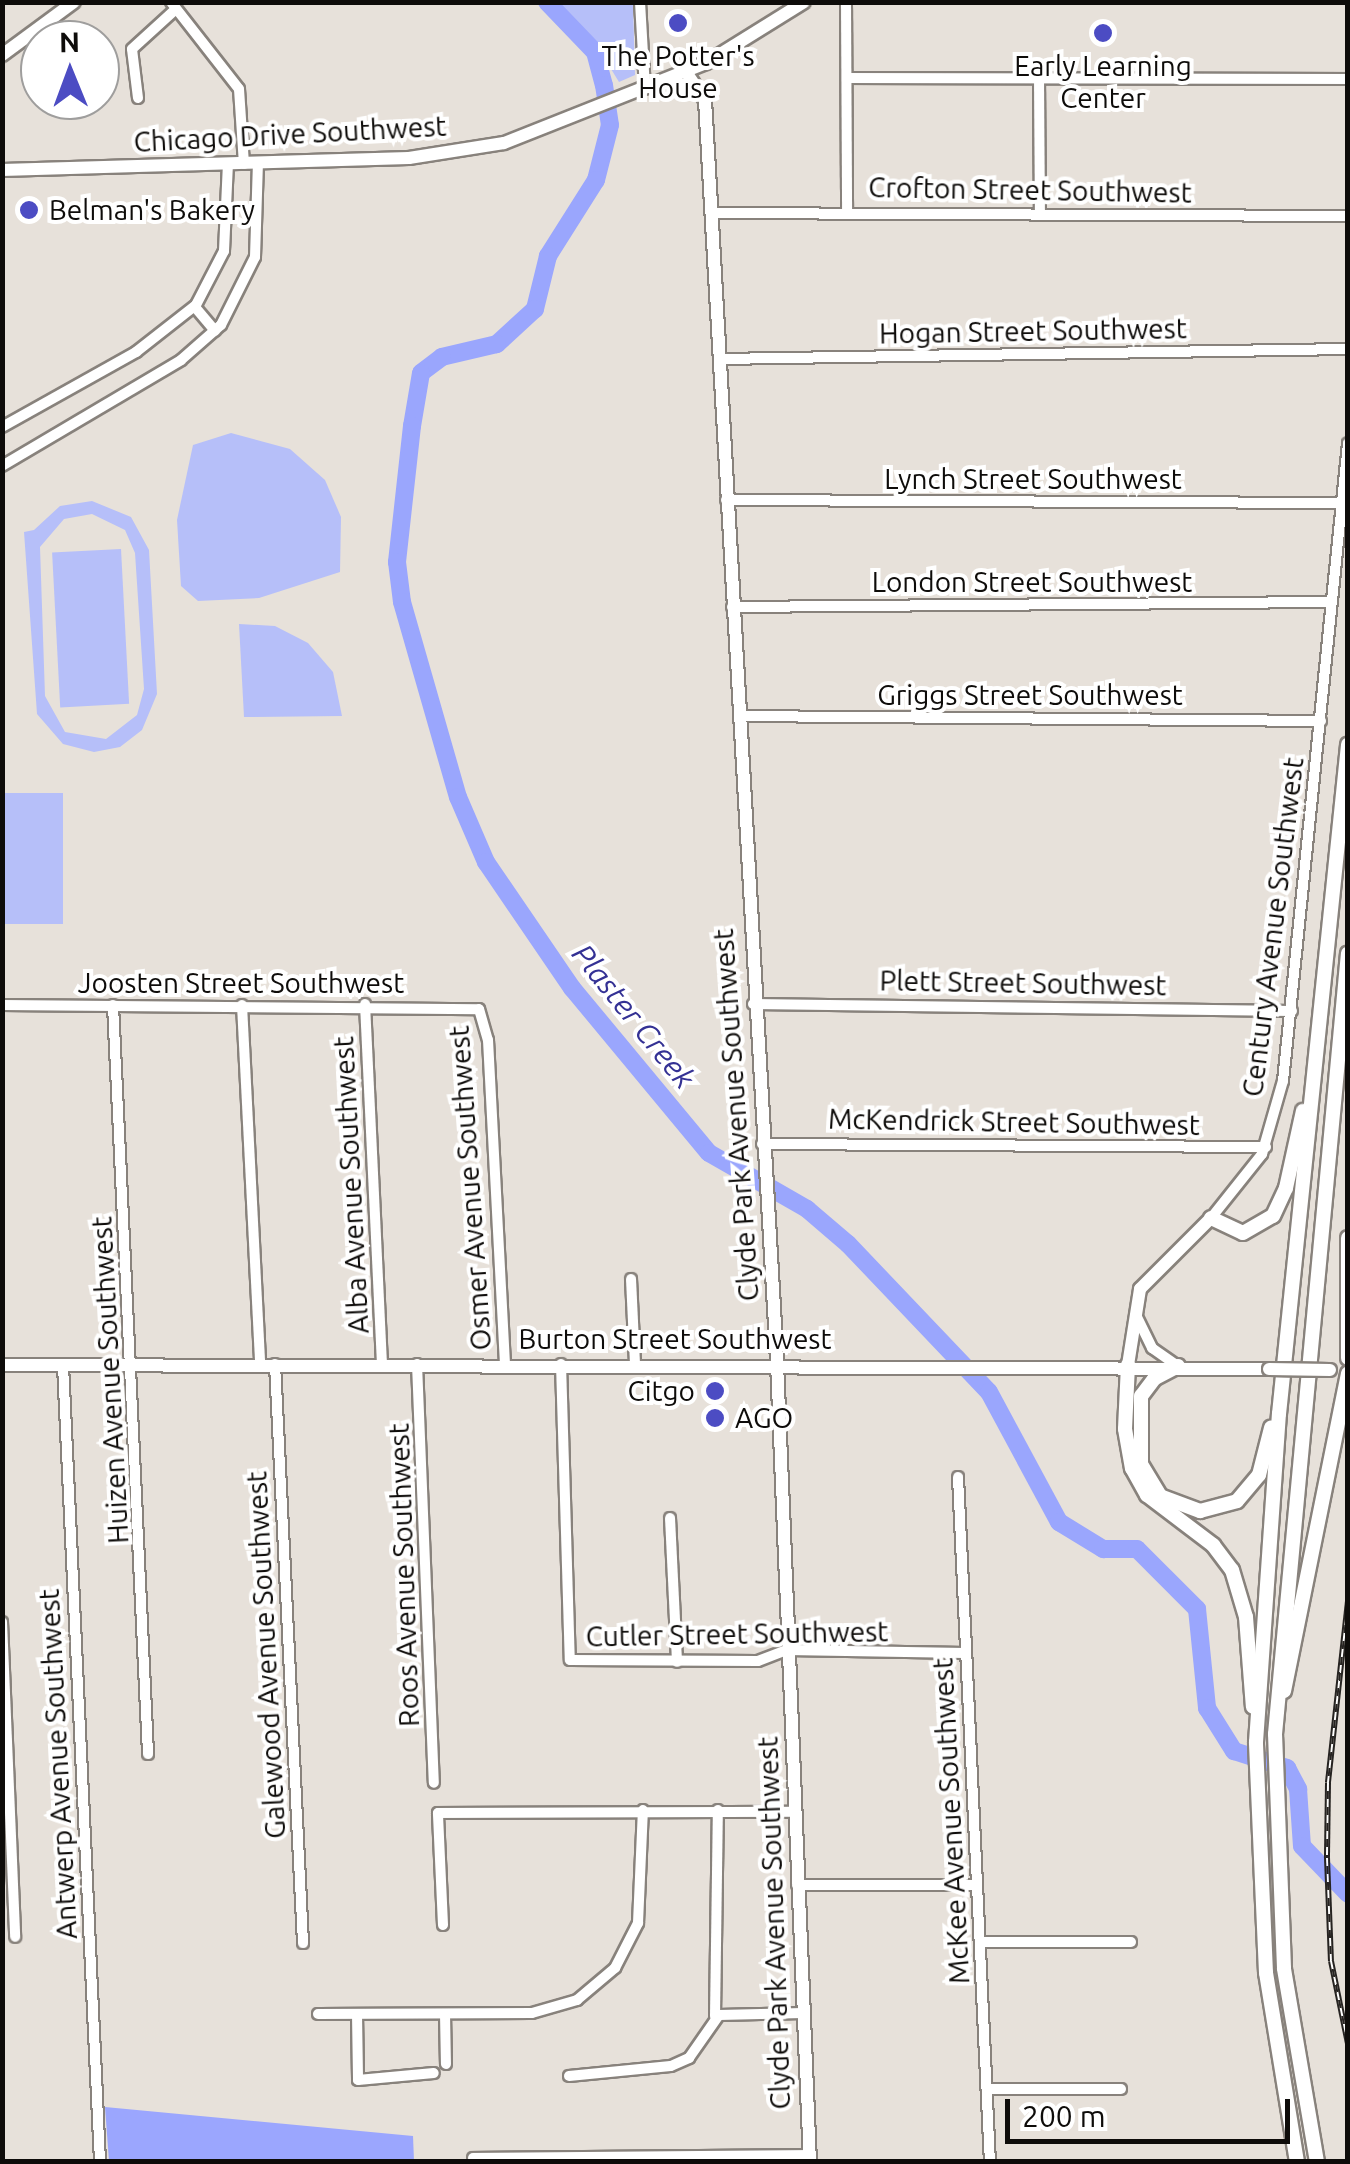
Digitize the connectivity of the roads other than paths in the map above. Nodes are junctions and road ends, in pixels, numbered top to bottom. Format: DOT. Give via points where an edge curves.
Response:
graph roads {
  1 [pos="74,2"];
  2 [pos="640,2"];
  3 [pos="804,2"];
  4 [pos="846,2"];
  5 [pos="173,6"];
  6 [pos="2,55"];
  7 [pos="686,72"];
  8 [pos="849,78"];
  9 [pos="1039,78"];
  10 [pos="1348,79"];
  11 [pos="644,89"];
  12 [pos="138,98"];
  13 [pos="228,164"];
  14 [pos="251,164"];
  15 [pos="2,170"];
  16 [pos="848,210"];
  17 [pos="711,213"];
  18 [pos="1040,213"];
  19 [pos="1348,216"];
  20 [pos="194,306"];
  21 [pos="216,330"];
  22 [pos="1348,348"];
  23 [pos="720,360"];
  24 [pos="2,428"];
  25 [pos="1348,443"];
  26 [pos="2,466"];
  27 [pos="726,500"];
  28 [pos="1340,503"];
  29 [pos="1331,602"];
  30 [pos="732,606"];
  31 [pos="738,716"];
  32 [pos="1322,721"];
  33 [pos="1348,744"];
  34 [pos="1348,953"];
  35 [pos="364,1004"];
  36 [pos="753,1004"];
  37 [pos="2,1005"];
  38 [pos="113,1005"];
  39 [pos="242,1005"];
  40 [pos="479,1009"];
  41 [pos="1292,1011"];
  42 [pos="1318,1037"];
  43 [pos="1266,1148"];
  44 [pos="762,1150"];
  45 [pos="1212,1218"];
  46 [pos="1348,1238"];
  47 [pos="631,1278"];
  48 [pos="1133,1308"];
  49 [pos="1348,1358"];
  50 [pos="777,1362"];
  51 [pos="635,1363"];
  52 [pos="382,1364"];
  53 [pos="417,1364"];
  54 [pos="505,1364"];
  55 [pos="562,1364"];
  56 [pos="2,1365"];
  57 [pos="64,1365"];
  58 [pos="133,1365"];
  59 [pos="268,1365"];
  60 [pos="1128,1365"];
  61 [pos="1178,1366"];
  62 [pos="1348,1372"];
  63 [pos="1279,1414"];
  64 [pos="958,1478"];
  65 [pos="670,1518"];
  66 [pos="2,1622"];
  67 [pos="787,1650"];
  68 [pos="965,1653"];
  69 [pos="676,1662"];
  70 [pos="1257,1719"];
  71 [pos="1275,1732"];
  72 [pos="148,1754"];
  73 [pos="434,1783"];
  74 [pos="643,1810"];
  75 [pos="718,1810"];
  76 [pos="795,1812"];
  77 [pos="975,1885"];
  78 [pos="798,1886"];
  79 [pos="443,1925"];
  80 [pos="15,1937"];
  81 [pos="303,1942"];
  82 [pos="980,1942"];
  83 [pos="1131,1942"];
  84 [pos="804,2012"];
  85 [pos="318,2014"];
  86 [pos="357,2014"];
  87 [pos="445,2014"];
  88 [pos="715,2016"];
  89 [pos="446,2064"];
  90 [pos="434,2073"];
  91 [pos="569,2076"];
  92 [pos="987,2089"];
  93 [pos="1121,2090"];
  94 [pos="473,2158"];
  95 [pos="809,2158"];
  96 [pos="100,2162"];
  97 [pos="990,2162"];
  98 [pos="1297,2162"];
  99 [pos="1317,2162"];
  1 -- 6 [label="main road"];
  2 -- 11 [label="street"];
  3 -- 7 [label="main road, Chicago Drive Southwest"];
  4 -- 8 [label="street"];
  5 -- 12 [label="street" via="132,49"];
  5 -- 14 [label="street" via="238,90"];
  7 -- 11 [label="main road, Chicago Drive Southwest"];
  7 -- 17 [label="main road, Clyde Park Avenue Southwest" via="705,100"];
  8 -- 9 [label="street"];
  8 -- 16 [label="street"];
  9 -- 10 [label="street"];
  9 -- 18 [label="street"];
  11 -- 14 [label="main road, Chicago Drive Southwest" via="525,137 451,154"];
  13 -- 14 [label="main road, Chicago Drive Southwest"];
  13 -- 15 [label="main road, Chicago Drive Southwest"];
  13 -- 20 [label="street" via="224,251"];
  14 -- 21 [label="street" via="255,257 234,307"];
  16 -- 17 [label="street, Crofton Street Southwest"];
  16 -- 18 [label="street, Crofton Street Southwest"];
  17 -- 23 [label="main road, Clyde Park Avenue Southwest"];
  18 -- 19 [label="street, Crofton Street Southwest"];
  20 -- 21 [label="street"];
  20 -- 24 [label="street" via="136,352"];
  21 -- 26 [label="street" via="181,360"];
  22 -- 23 [label="street, Hogan Street Southwest"];
  23 -- 27 [label="main road, Clyde Park Avenue Southwest"];
  25 -- 28 [label="street, Century Avenue Southwest"];
  27 -- 28 [label="street, Lynch Street Southwest"];
  27 -- 30 [label="main road, Clyde Park Avenue Southwest"];
  28 -- 29 [label="street, Century Avenue Southwest"];
  29 -- 30 [label="street, London Street Southwest"];
  29 -- 32 [label="street, Century Avenue Southwest"];
  30 -- 31 [label="main road, Clyde Park Avenue Southwest"];
  31 -- 32 [label="street, Griggs Street Southwest"];
  31 -- 36 [label="main road, Clyde Park Avenue Southwest"];
  32 -- 41 [label="street, Century Avenue Southwest"];
  33 -- 42 [label="highway"];
  34 -- 71 [label="highway"];
  35 -- 39 [label="street, Joosten Street Southwest"];
  35 -- 40 [label="street, Joosten Street Southwest"];
  35 -- 52 [label="street, Alba Avenue Southwest"];
  36 -- 41 [label="street, Plett Street Southwest"];
  36 -- 44 [label="main road, Clyde Park Avenue Southwest"];
  37 -- 38 [label="street, Joosten Street Southwest"];
  38 -- 39 [label="street, Joosten Street Southwest"];
  38 -- 58 [label="street, Huizen Avenue Southwest"];
  39 -- 59 [label="street, Galewood Avenue Southwest"];
  40 -- 54 [label="street, Osmer Avenue Southwest" via="488,1040"];
  41 -- 43 [label="street, Century Avenue Southwest"];
  42 -- 45 [label="highway" via="1279,1208 1249,1232 1228,1231"];
  42 -- 63 [label="highway"];
  43 -- 44 [label="street, McKendrick Street Southwest"];
  43 -- 45 [label="street, Century Avenue Southwest"];
  44 -- 50 [label="main road, Clyde Park Avenue Southwest"];
  45 -- 48 [label="main road, Century Avenue Southwest" via="1145,1281"];
  46 -- 49 [label="highway"];
  47 -- 51 [label="street"];
  48 -- 60 [label="main road, Century Avenue Southwest"];
  48 -- 61 [label="street" via="1148,1342"];
  50 -- 51 [label="main road, Burton Street Southwest"];
  50 -- 60 [label="main road, Burton Street Southwest"];
  50 -- 67 [label="main road, Clyde Park Avenue Southwest"];
  51 -- 55 [label="main road, Burton Street Southwest"];
  52 -- 53 [label="main road, Burton Street Southwest"];
  52 -- 59 [label="main road, Burton Street Southwest"];
  53 -- 54 [label="main road, Burton Street Southwest"];
  53 -- 73 [label="street, Roos Avenue Southwest"];
  54 -- 55 [label="main road, Burton Street Southwest"];
  55 -- 69 [label="street, Cutler Street Southwest" via="570,1660"];
  56 -- 57 [label="main road, Burton Street Southwest"];
  57 -- 58 [label="main road, Burton Street Southwest"];
  57 -- 96 [label="street, Antwerp Avenue Southwest"];
  58 -- 59 [label="main road, Burton Street Southwest"];
  58 -- 72 [label="street, Huizen Avenue Southwest"];
  59 -- 81 [label="street, Galewood Avenue Southwest"];
  60 -- 61 [label="main road, Burton Street Southwest"];
  60 -- 70 [label="highway" via="1126,1438 1135,1476 1147,1496 1213,1545 1232,1570 1244,1606 1246,1686"];
  61 -- 62 [label="main road, Burton Street Southwest, bridge"];
  61 -- 63 [label="highway" via="1142,1392 1139,1431 1145,1476 1176,1505 1210,1510 1244,1496 1259,1474"];
  62 -- 71 [label="highway"];
  63 -- 70 [label="highway"];
  64 -- 68 [label="street, McKee Avenue Southwest"];
  65 -- 69 [label="street"];
  66 -- 80 [label="street"];
  67 -- 68 [label="street, Cutler Street Southwest"];
  67 -- 69 [label="street, Cutler Street Southwest" via="758,1661"];
  67 -- 76 [label="main road, Clyde Park Avenue Southwest"];
  68 -- 77 [label="street, McKee Avenue Southwest"];
  70 -- 98 [label="highway" via="1258,1869 1276,2047"];
  71 -- 99 [label="highway" via="1278,1890 1294,2045"];
  74 -- 75 [label="street"];
  74 -- 79 [label="street" via="438,1813"];
  74 -- 87 [label="street" via="643,1903 615,1968 577,2000 549,2010"];
  75 -- 76 [label="street"];
  75 -- 88 [label="street"];
  76 -- 78 [label="main road, Clyde Park Avenue Southwest"];
  77 -- 78 [label="street"];
  77 -- 82 [label="street, McKee Avenue Southwest"];
  78 -- 84 [label="main road, Clyde Park Avenue Southwest"];
  82 -- 83 [label="street"];
  82 -- 92 [label="street, McKee Avenue Southwest"];
  84 -- 88 [label="street"];
  84 -- 95 [label="main road, Clyde Park Avenue Southwest"];
  85 -- 86 [label="street"];
  86 -- 87 [label="street"];
  86 -- 90 [label="street" via="358,2080"];
  87 -- 89 [label="street"];
  88 -- 91 [label="street" via="689,2058 672,2066"];
  92 -- 93 [label="street"];
  92 -- 97 [label="street, McKee Avenue Southwest"];
  94 -- 95 [label="street"];
}
